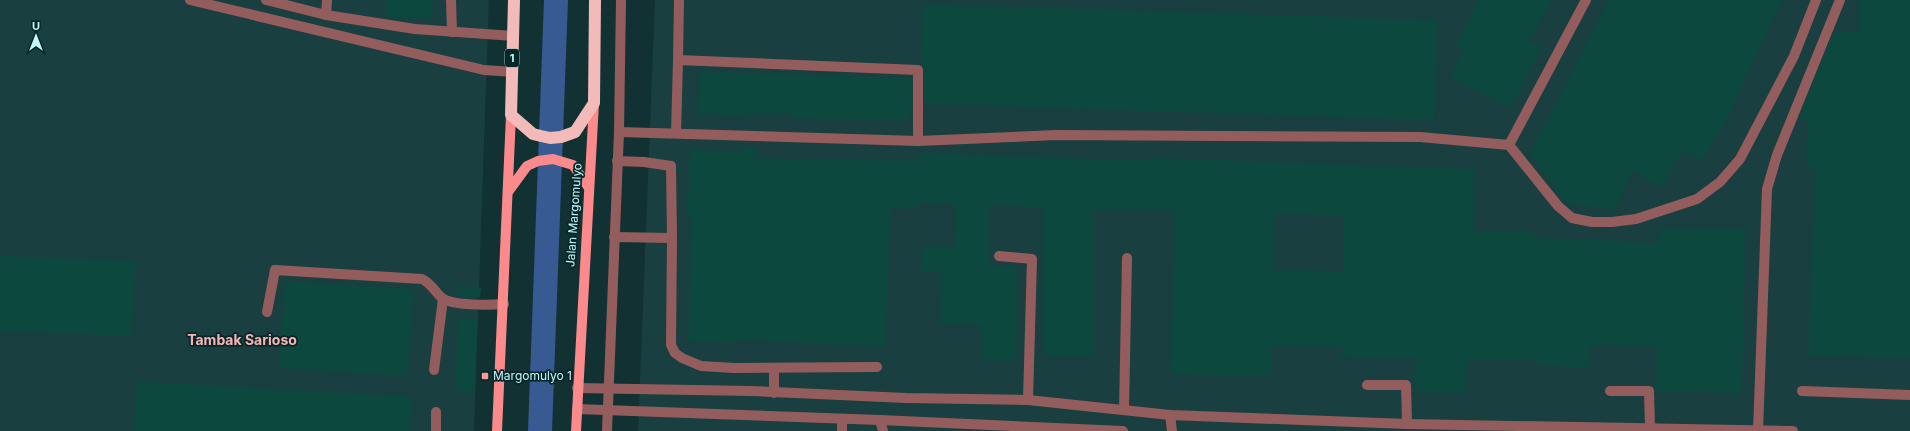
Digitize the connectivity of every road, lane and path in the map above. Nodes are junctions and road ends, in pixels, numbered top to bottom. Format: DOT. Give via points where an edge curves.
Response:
graph roads {
  1 [pos="190,0"];
  2 [pos="266,0"];
  3 [pos="327,0"];
  4 [pos="451,0"];
  5 [pos="514,0"];
  6 [pos="621,0"];
  7 [pos="679,0"];
  8 [pos="1586,0"];
  9 [pos="1816,0"];
  10 [pos="1840,0"];
  11 [pos="597,1"];
  12 [pos="326,15"];
  13 [pos="452,32"];
  14 [pos="513,36"];
  15 [pos="678,60"];
  16 [pos="512,72"];
  17 [pos="594,103"];
  18 [pos="511,115"];
  19 [pos="618,132"];
  20 [pos="676,133"];
  21 [pos="918,141"];
  22 [pos="1509,145"];
  23 [pos="616,161"];
  24 [pos="589,188"];
  25 [pos="508,192"];
  26 [pos="614,238"];
  27 [pos="672,238"];
  28 [pos="999,256"];
  29 [pos="1127,258"];
  30 [pos="443,299"];
  31 [pos="504,304"];
  32 [pos="267,312"];
  33 [pos="877,367"];
  34 [pos="774,368"];
  35 [pos="434,370"];
  36 [pos="1367,385"];
  37 [pos="578,388"];
  38 [pos="610,389"];
  39 [pos="1610,391"];
  40 [pos="1802,391"];
  41 [pos="774,393"];
  42 [pos="1910,395"];
  43 [pos="1028,400"];
  44 [pos="577,409"];
  45 [pos="1124,410"];
  46 [pos="608,411"];
  47 [pos="436,412"];
  48 [pos="1170,415"];
  49 [pos="842,419"];
  50 [pos="880,420"];
  51 [pos="1407,424"];
  52 [pos="1650,428"];
  53 [pos="1492,429"];
  54 [pos="1758,430"];
  55 [pos="436,431"];
  56 [pos="497,431"];
  57 [pos="576,431"];
  58 [pos="607,431"];
  59 [pos="842,431"];
  60 [pos="882,431"];
  61 [pos="1123,431"];
  62 [pos="1172,431"];
  63 [pos="1793,431"];
  1 -- 16 [label="lane" via="484,70"];
  2 -- 12 [label="lane"];
  3 -- 12 [label="lane"];
  4 -- 13 [label="lane"];
  5 -- 14 [label="highway, 1"];
  6 -- 19 [label="lane"];
  7 -- 15 [label="lane"];
  8 -- 22 [label="lane"];
  9 -- 22 [label="lane" via="1794,56 1740,159 1720,182 1697,199 1636,219 1592,222 1572,218 1558,206"];
  10 -- 54 [label="lane" via="1777,155 1767,189"];
  11 -- 17 [label="highway, Jalan Margomulyo"];
  12 -- 13 [label="lane"];
  13 -- 14 [label="lane"];
  14 -- 16 [label="highway, 1"];
  15 -- 20 [label="lane"];
  15 -- 21 [label="lane" via="918,70"];
  16 -- 18 [label="highway, 1"];
  17 -- 18 [label="highway" via="575,132 561,137 550,138 533,134"];
  17 -- 24 [label="main road, Jalan Margomulyo"];
  18 -- 25 [label="main road"];
  19 -- 20 [label="lane"];
  19 -- 23 [label="lane"];
  20 -- 21 [label="lane"];
  21 -- 22 [label="lane" via="1056,135 1420,137"];
  23 -- 26 [label="lane"];
  23 -- 27 [label="lane" via="671,166"];
  24 -- 25 [label="main road" via="573,165 553,159 526,166"];
  24 -- 37 [label="main road, Jalan Margomulyo"];
  25 -- 31 [label="main road"];
  26 -- 27 [label="lane"];
  26 -- 38 [label="lane"];
  27 -- 34 [label="lane" via="671,345 675,353 702,366"];
  28 -- 43 [label="lane" via="1032,259"];
  29 -- 45 [label="lane"];
  30 -- 31 [label="lane" via="476,306"];
  30 -- 32 [label="lane" via="422,279 275,270"];
  30 -- 35 [label="lane"];
  31 -- 56 [label="main road"];
  33 -- 34 [label="lane"];
  34 -- 41 [label="lane"];
  36 -- 51 [label="lane" via="1406,385"];
  37 -- 38 [label="lane"];
  37 -- 44 [label="main road, Jalan Margomulyo"];
  38 -- 41 [label="lane"];
  38 -- 46 [label="lane"];
  39 -- 52 [label="lane" via="1649,391"];
  40 -- 42 [label="lane"];
  41 -- 43 [label="lane"];
  43 -- 45 [label="lane"];
  44 -- 46 [label="lane"];
  44 -- 57 [label="main road, Jalan Margomulyo"];
  45 -- 48 [label="lane"];
  46 -- 49 [label="lane"];
  46 -- 58 [label="lane"];
  47 -- 55 [label="lane"];
  48 -- 51 [label="lane"];
  48 -- 62 [label="lane"];
  49 -- 50 [label="lane"];
  49 -- 59 [label="lane"];
  50 -- 60 [label="lane"];
  50 -- 61 [label="lane"];
  51 -- 53 [label="lane"];
  52 -- 53 [label="lane"];
  52 -- 54 [label="lane"];
  54 -- 63 [label="lane"];
}
